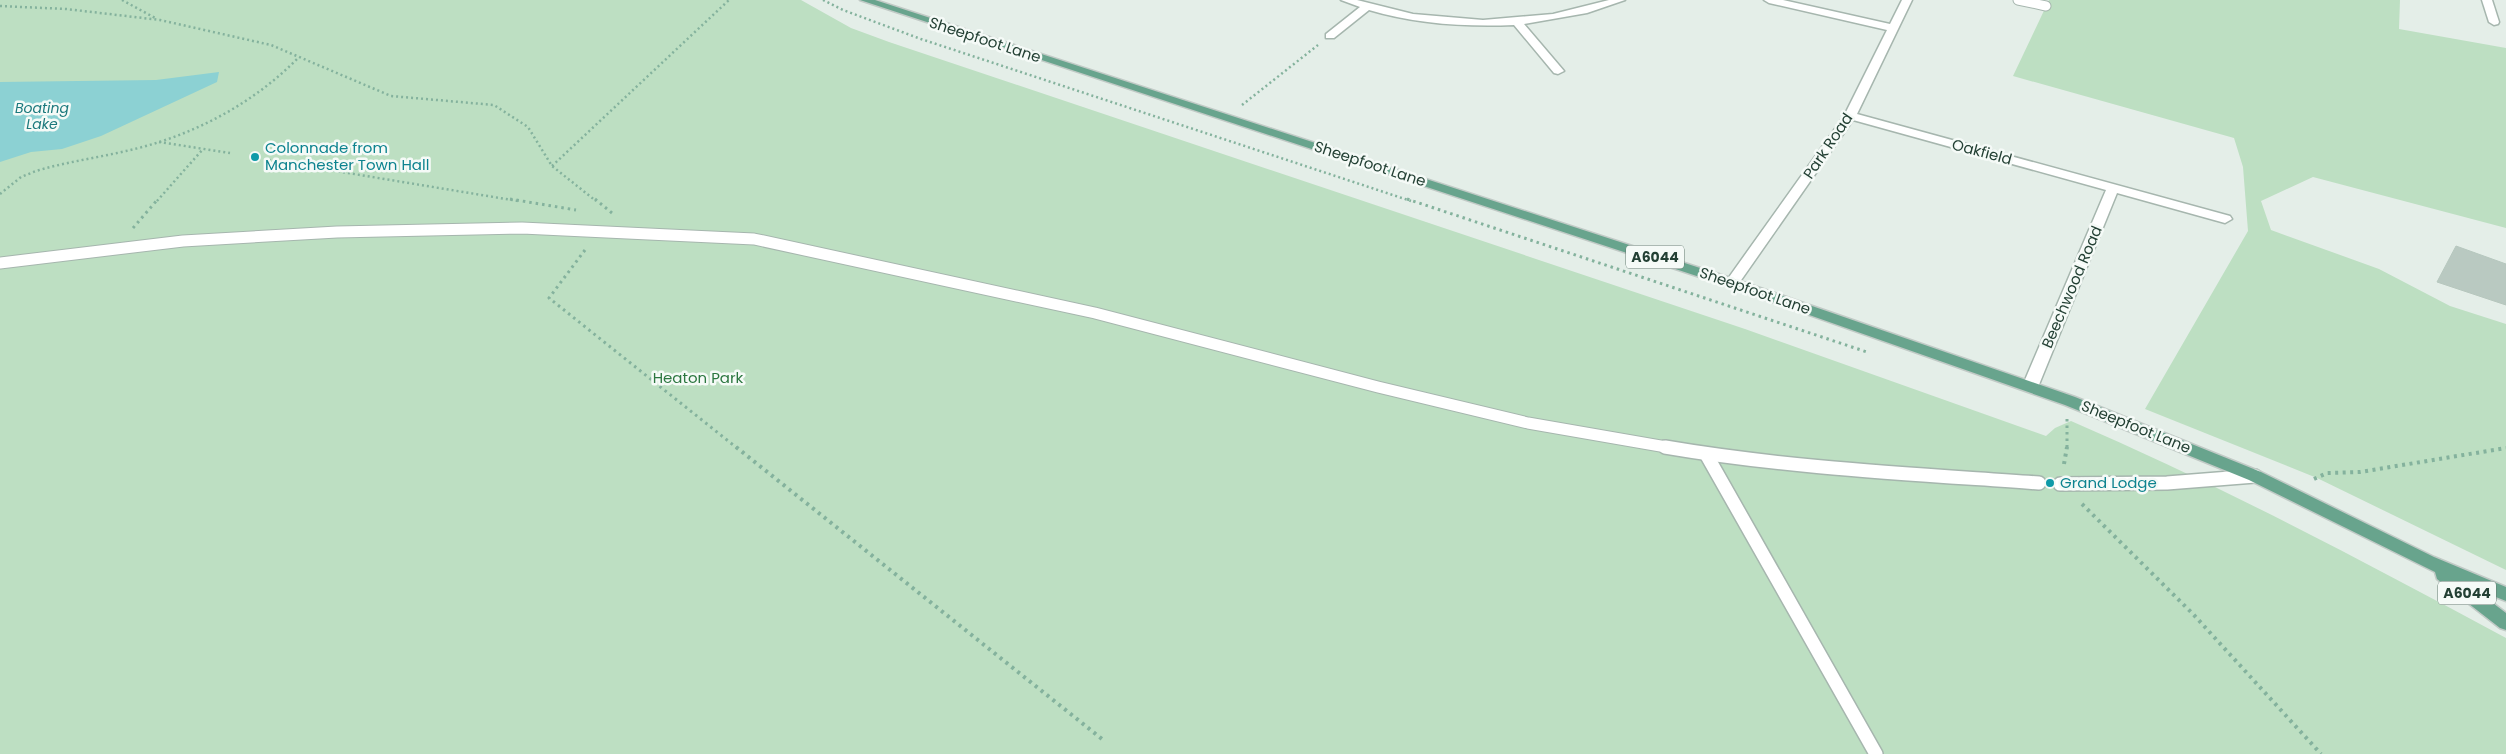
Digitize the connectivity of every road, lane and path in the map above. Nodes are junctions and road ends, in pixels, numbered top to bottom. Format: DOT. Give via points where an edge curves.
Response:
graph roads {
  1 [pos="122,0"];
  2 [pos="729,0"];
  3 [pos="734,0"];
  4 [pos="823,0"];
  5 [pos="865,0"];
  6 [pos="1346,0"];
  7 [pos="1620,0"];
  8 [pos="1770,0"];
  9 [pos="1908,0"];
  10 [pos="2018,0"];
  11 [pos="2487,0"];
  12 [pos="723,5"];
  13 [pos="0,6"];
  14 [pos="2046,6"];
  15 [pos="1367,7"];
  16 [pos="160,20"];
  17 [pos="1517,22"];
  18 [pos="2494,22"];
  19 [pos="1892,28"];
  20 [pos="1330,36"];
  21 [pos="298,58"];
  22 [pos="1558,71"];
  23 [pos="1850,116"];
  24 [pos="1226,117"];
  25 [pos="157,141"];
  26 [pos="203,149"];
  27 [pos="230,153"];
  28 [pos="269,160"];
  29 [pos="552,166"];
  30 [pos="2113,188"];
  31 [pos="0,194"];
  32 [pos="578,210"];
  33 [pos="607,215"];
  34 [pos="2225,219"];
  35 [pos="598,233"];
  36 [pos="115,249"];
  37 [pos="0,263"];
  38 [pos="1732,282"];
  39 [pos="1871,353"];
  40 [pos="2030,387"];
  41 [pos="2070,401"];
  42 [pos="2506,448"];
  43 [pos="1706,454"];
  44 [pos="2255,476"];
  45 [pos="2314,479"];
  46 [pos="2039,482"];
  47 [pos="2065,484"];
  48 [pos="2428,562"];
  49 [pos="2488,588"];
  50 [pos="2506,594"];
  51 [pos="2506,600"];
  52 [pos="2506,623"];
  53 [pos="1102,739"];
  54 [pos="1876,754"];
  55 [pos="2320,754"];
  1 -- 16 [label="path"];
  2 -- 12 [label="path"];
  3 -- 12 [label="path"];
  4 -- 39 [label="path" via="921,39 1125,108"];
  5 -- 24 [label="main road, Sheepfoot Lane / A6044"];
  6 -- 15 [label="street"];
  7 -- 17 [label="street" via="1586,12"];
  8 -- 19 [label="street"];
  9 -- 19 [label="street, Park Road"];
  10 -- 14 [label="lane"];
  11 -- 18 [label="street"];
  12 -- 29 [label="path"];
  13 -- 16 [label="path" via="66,9"];
  15 -- 17 [label="street" via="1387,13 1472,23"];
  15 -- 20 [label="street"];
  16 -- 21 [label="path" via="271,45"];
  17 -- 22 [label="street"];
  19 -- 23 [label="street, Park Road"];
  20 -- 24 [label="path"];
  21 -- 25 [label="path" via="282,77 249,102"];
  21 -- 29 [label="path" via="391,96 494,105 528,127"];
  23 -- 30 [label="street, Oakfield"];
  23 -- 38 [label="street, Park Road"];
  24 -- 38 [label="main road, Sheepfoot Lane / A6044"];
  25 -- 26 [label="path"];
  25 -- 31 [label="path" via="23,176"];
  26 -- 27 [label="path"];
  26 -- 36 [label="path"];
  28 -- 32 [label="path"];
  29 -- 33 [label="path" via="617,217"];
  30 -- 34 [label="street, Oakfield"];
  30 -- 40 [label="street, Beechwood Road"];
  35 -- 36 [label="lane" via="522,228 337,232 183,241"];
  35 -- 43 [label="lane" via="754,239 1095,313 1528,423"];
  35 -- 53 [label="path" via="549,298"];
  36 -- 37 [label="lane"];
  38 -- 40 [label="main road, Sheepfoot Lane / A6044"];
  40 -- 41 [label="main road, Sheepfoot Lane / A6044"];
  41 -- 44 [label="main road, Sheepfoot Lane / A6044"];
  41 -- 47 [label="path" via="2066,417 2067,452 2061,469"];
  42 -- 45 [label="path" via="2360,472 2327,474"];
  43 -- 46 [label="lane" via="1854,470"];
  43 -- 54 [label="lane"];
  44 -- 47 [label="lane" via="2158,484"];
  44 -- 48 [label="main road, Sheepfoot Lane / A6044"];
  47 -- 55 [label="path" via="2194,614"];
  48 -- 49 [label="main road, Sheepfoot Lane / A6044"];
  48 -- 52 [label="main road, Sheepfoot Lane / A6044"];
  49 -- 50 [label="main road, Sheepfoot Lane / A6044"];
  49 -- 51 [label="main road"];
}
